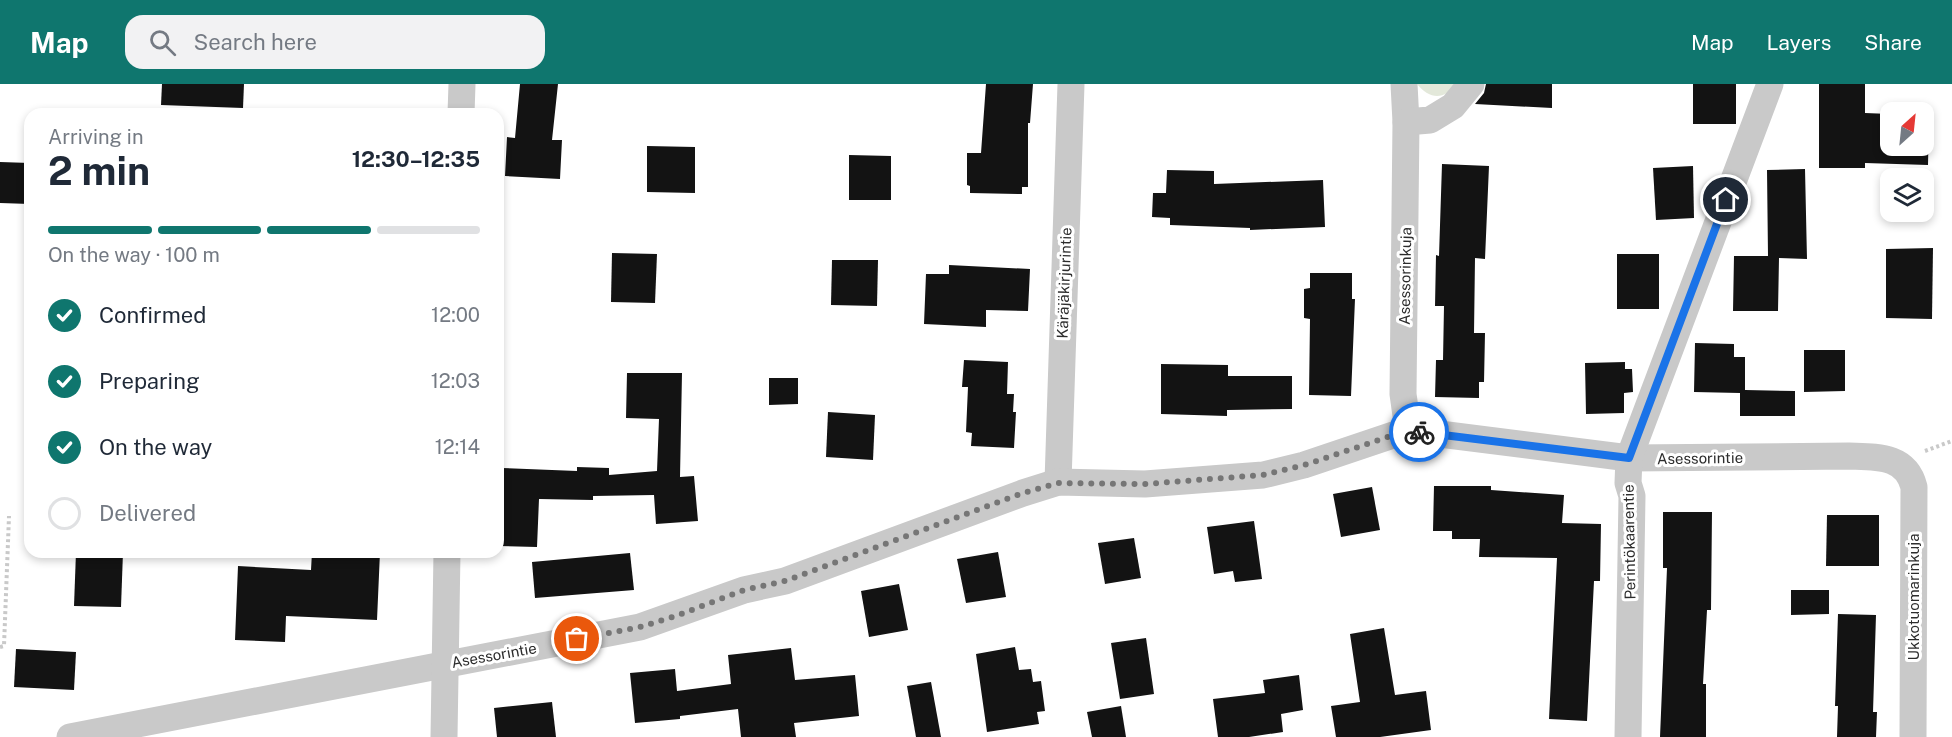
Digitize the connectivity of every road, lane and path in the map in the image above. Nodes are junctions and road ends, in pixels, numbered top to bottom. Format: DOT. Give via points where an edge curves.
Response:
graph roads {
  1 [pos="462,84"];
  2 [pos="1071,84"];
  3 [pos="1404,84"];
  4 [pos="1471,84"];
  5 [pos="1770,84"];
  6 [pos="461,108"];
  7 [pos="1406,122"];
  8 [pos="1408,430"];
  9 [pos="1629,458"];
  10 [pos="1897,462"];
  11 [pos="1058,483"];
  12 [pos="9,516"];
  13 [pos="447,558"];
  14 [pos="0,647"];
  15 [pos="446,663"];
  16 [pos="70,737"];
  17 [pos="444,737"];
  18 [pos="1628,737"];
  19 [pos="1913,737"];
  1 -- 6 [label="street"];
  2 -- 11 [label="street, Käräjäkirjurintie"];
  3 -- 7 [label="street, Asessorinkuja"];
  4 -- 7 [label="street" via="1453,106 1430,120"];
  5 -- 9 [label="street, Perintökaarentie"];
  7 -- 8 [label="street, Asessorinkuja" via="1403,394"];
  8 -- 9 [label="street, Asessorintie"];
  8 -- 11 [label="street, Asessorintie" via="1263,475 1145,484"];
  9 -- 10 [label="street, Asessorintie" via="1849,456"];
  9 -- 18 [label="street, Perintökaarentie" via="1632,496"];
  10 -- 19 [label="street, Ukkotuomarinkuja" via="1911,476 1914,487"];
  11 -- 15 [label="street, Asessorintie" via="785,581 744,590 640,627"];
  12 -- 14 [label="path" via="4,646"];
  13 -- 15 [label="street"];
  15 -- 16 [label="street, Asessorintie"];
  15 -- 17 [label="street"];
}
